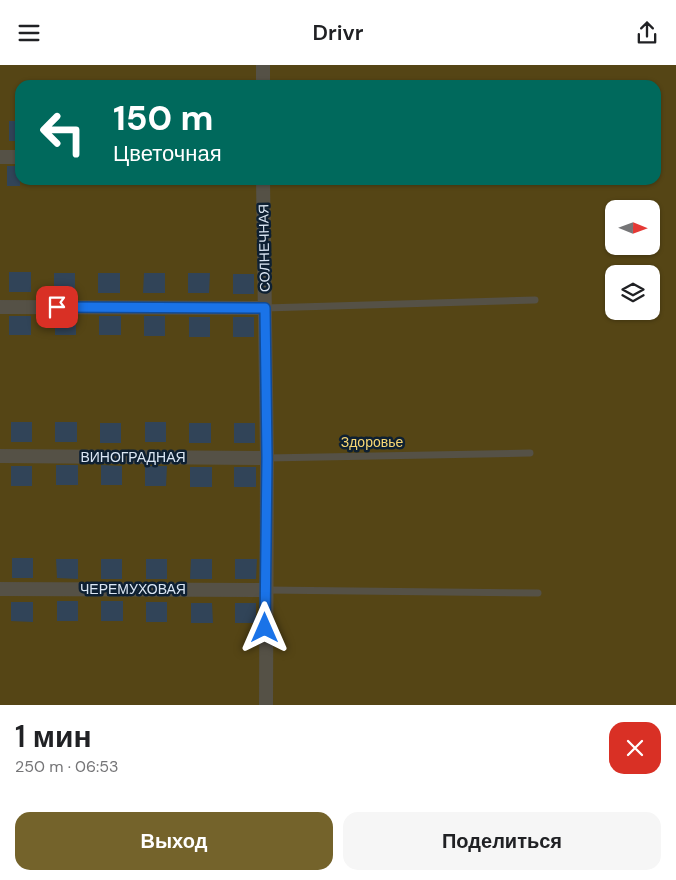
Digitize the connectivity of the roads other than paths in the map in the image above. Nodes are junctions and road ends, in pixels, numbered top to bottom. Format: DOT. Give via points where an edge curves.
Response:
graph roads {
  1 [pos="263,65"];
  2 [pos="263,80"];
  3 [pos="0,157"];
  4 [pos="15,157"];
  5 [pos="263,185"];
  6 [pos="536,300"];
  7 [pos="0,307"];
  8 [pos="265,308"];
  9 [pos="530,453"];
  10 [pos="0,457"];
  11 [pos="267,458"];
  12 [pos="0,589"];
  13 [pos="265,589"];
  14 [pos="538,593"];
  15 [pos="266,705"];
  1 -- 2 [label="street"];
  3 -- 4 [label="street"];
  5 -- 8 [label="street, СОЛНЕЧНАЯ"];
  6 -- 8 [label="lane"];
  7 -- 8 [label="street"];
  8 -- 11 [label="street, СОЛНЕЧНАЯ"];
  9 -- 11 [label="lane"];
  10 -- 11 [label="street, ВИНОГРАДНАЯ"];
  11 -- 13 [label="street, СОЛНЕЧНАЯ"];
  12 -- 13 [label="street, ЧЕРЕМУХОВАЯ"];
  13 -- 14 [label="lane"];
  13 -- 15 [label="street, СОЛНЕЧНАЯ"];
}
